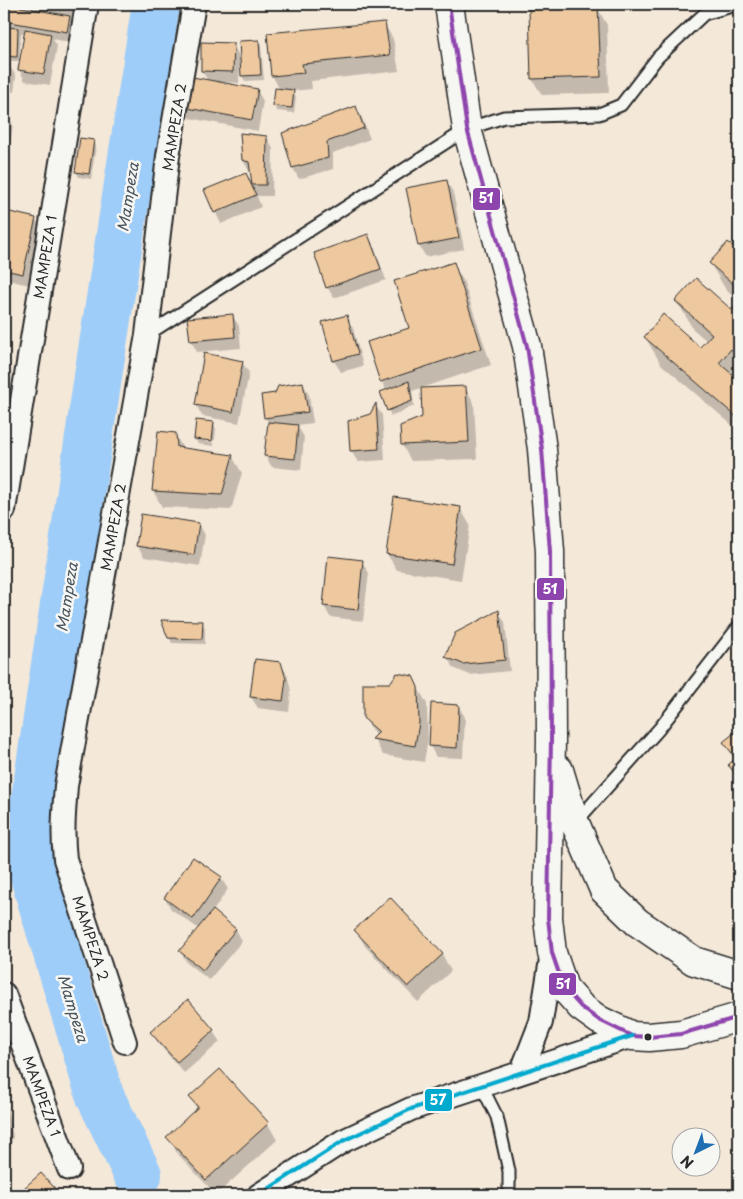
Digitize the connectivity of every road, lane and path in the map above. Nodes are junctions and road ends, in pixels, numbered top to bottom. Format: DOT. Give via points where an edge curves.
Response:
graph roads {
  1 [pos="87,4"];
  2 [pos="194,4"];
  3 [pos="448,4"];
  4 [pos="739,4"];
  5 [pos="467,129"];
  6 [pos="147,335"];
  7 [pos="4,510"];
  8 [pos="739,626"];
  9 [pos="551,739"];
  10 [pos="575,824"];
  11 [pos="552,953"];
  12 [pos="739,975"];
  13 [pos="4,994"];
  14 [pos="739,1016"];
  15 [pos="632,1036"];
  16 [pos="125,1042"];
  17 [pos="522,1071"];
  18 [pos="481,1085"];
  19 [pos="69,1169"];
  20 [pos="259,1195"];
  21 [pos="509,1195"];
  1 -- 7 [label="street, MAMPEZA 1"];
  2 -- 6 [label="street, MAMPEZA 2" via="168,156"];
  3 -- 5 [label="street"];
  4 -- 5 [label="lane" via="704,14 658,57 622,104 599,114 504,117"];
  5 -- 6 [label="lane"];
  5 -- 9 [label="street" via="527,346 542,449 550,551"];
  6 -- 16 [label="street, MAMPEZA 2" via="63,816 65,859"];
  8 -- 10 [label="lane" via="659,729"];
  9 -- 10 [label="street"];
  9 -- 11 [label="street" via="548,918"];
  10 -- 12 [label="street" via="604,890 637,922 694,961"];
  11 -- 15 [label="street" via="564,988 581,1007"];
  11 -- 17 [label="street" via="541,1022"];
  13 -- 19 [label="street, MAMPEZA 1"];
  14 -- 15 [label="street" via="681,1034"];
  15 -- 17 [label="street"];
  17 -- 18 [label="street"];
  18 -- 20 [label="street" via="411,1108 342,1141"];
  18 -- 21 [label="lane" via="497,1117 509,1171"];
}
